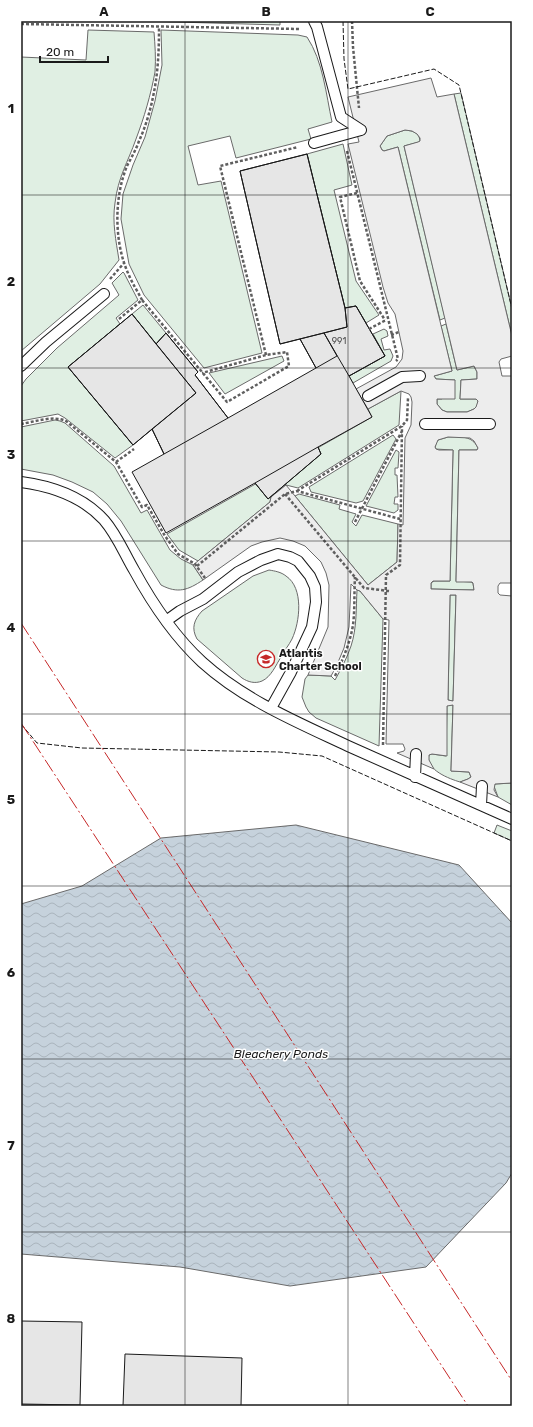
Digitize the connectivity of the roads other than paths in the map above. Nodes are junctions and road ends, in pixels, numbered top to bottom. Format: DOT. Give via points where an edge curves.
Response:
graph roads {
  1 [pos="316,24"];
  2 [pos="314,143"];
  3 [pos="104,294"];
  4 [pos="21,366"];
  5 [pos="420,376"];
  6 [pos="368,396"];
  7 [pos="424,424"];
  8 [pos="490,424"];
  9 [pos="21,482"];
  10 [pos="166,621"];
  11 [pos="271,708"];
  12 [pos="416,754"];
  13 [pos="415,777"];
  14 [pos="482,786"];
  15 [pos="481,805"];
  16 [pos="512,819"];
  1 -- 2 [label="lane" via="342,117 361,130"];
  3 -- 4 [label="lane"];
  5 -- 6 [label="lane" via="402,377"];
  7 -- 8 [label="lane"];
  9 -- 10 [label="lane" via="36,484 72,497 103,520 115,535 134,571"];
  10 -- 11 [label="lane" via="201,661 250,698"];
  10 -- 11 [label="lane" via="238,572 261,560 278,554 298,561 315,587 316,602 312,628"];
  11 -- 13 [label="lane"];
  12 -- 13 [label="lane"];
  13 -- 15 [label="lane"];
  14 -- 15 [label="lane"];
  15 -- 16 [label="lane"];
}
